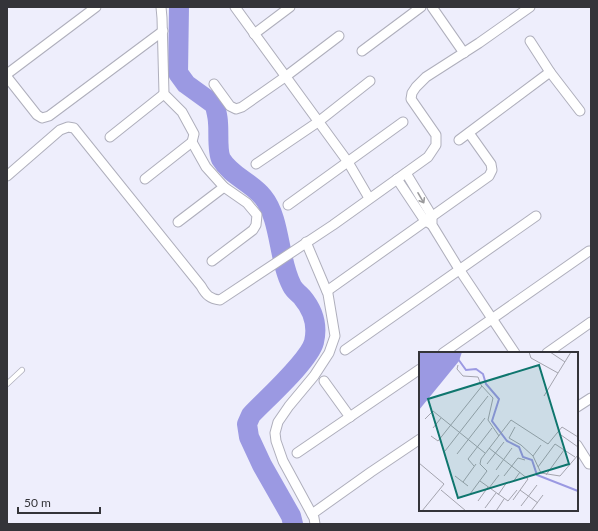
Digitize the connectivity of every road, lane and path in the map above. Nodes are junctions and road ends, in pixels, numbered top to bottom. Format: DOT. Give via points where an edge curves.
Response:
graph roads {
  1 [pos="96,7"];
  2 [pos="160,7"];
  3 [pos="234,7"];
  4 [pos="290,7"];
  5 [pos="421,7"];
  6 [pos="530,7"];
  7 [pos="435,8"];
  8 [pos="163,31"];
  9 [pos="254,34"];
  10 [pos="339,36"];
  11 [pos="530,41"];
  12 [pos="362,51"];
  13 [pos="464,53"];
  14 [pos="550,72"];
  15 [pos="7,74"];
  16 [pos="7,77"];
  17 [pos="285,77"];
  18 [pos="370,81"];
  19 [pos="214,84"];
  20 [pos="164,94"];
  21 [pos="580,111"];
  22 [pos="318,122"];
  23 [pos="404,122"];
  24 [pos="469,133"];
  25 [pos="110,138"];
  26 [pos="459,140"];
  27 [pos="192,142"];
  28 [pos="348,162"];
  29 [pos="256,164"];
  30 [pos="406,173"];
  31 [pos="7,176"];
  32 [pos="145,179"];
  33 [pos="397,179"];
  34 [pos="224,187"];
  35 [pos="369,198"];
  36 [pos="288,205"];
  37 [pos="536,216"];
  38 [pos="429,221"];
  39 [pos="178,222"];
  40 [pos="304,244"];
  41 [pos="589,251"];
  42 [pos="212,261"];
  43 [pos="459,269"];
  44 [pos="327,291"];
  45 [pos="493,319"];
  46 [pos="591,322"];
  47 [pos="345,350"];
  48 [pos="444,352"];
  49 [pos="514,352"];
  50 [pos="548,352"];
  51 [pos="22,370"];
  52 [pos="419,370"];
  53 [pos="324,381"];
  54 [pos="7,384"];
  55 [pos="591,398"];
  56 [pos="578,406"];
  57 [pos="350,417"];
  58 [pos="419,440"];
  59 [pos="578,447"];
  60 [pos="297,453"];
  61 [pos="591,464"];
  62 [pos="312,514"];
  63 [pos="315,524"];
  1 -- 15 [label="street"];
  2 -- 8 [label="street"];
  3 -- 9 [label="street"];
  4 -- 9 [label="street"];
  5 -- 12 [label="street"];
  6 -- 13 [label="street"];
  7 -- 13 [label="street"];
  8 -- 16 [label="street" via="49,116 42,118 38,115"];
  8 -- 20 [label="street"];
  9 -- 17 [label="street"];
  10 -- 17 [label="street"];
  11 -- 14 [label="street"];
  13 -- 30 [label="street" via="426,77 412,93 411,99 415,106 436,135 436,145 428,156"];
  14 -- 21 [label="street"];
  14 -- 24 [label="street"];
  17 -- 19 [label="street" via="236,109 230,106"];
  17 -- 22 [label="street"];
  18 -- 22 [label="street"];
  20 -- 25 [label="street"];
  20 -- 27 [label="street" via="182,112 194,134"];
  22 -- 28 [label="street"];
  22 -- 29 [label="street"];
  23 -- 28 [label="street"];
  24 -- 26 [label="street"];
  24 -- 38 [label="street" via="491,164 492,170 489,176"];
  27 -- 32 [label="street"];
  27 -- 34 [label="street" via="206,167"];
  28 -- 35 [label="street"];
  28 -- 36 [label="street"];
  30 -- 33 [label="street"];
  30 -- 38 [label="street, one-way"];
  31 -- 40 [label="street" via="60,130 74,128 210,299 220,300"];
  33 -- 35 [label="street"];
  33 -- 38 [label="street"];
  34 -- 39 [label="street"];
  34 -- 42 [label="street" via="247,203 257,215 256,225"];
  35 -- 40 [label="street"];
  37 -- 43 [label="street"];
  38 -- 43 [label="street"];
  38 -- 44 [label="street"];
  40 -- 44 [label="street"];
  41 -- 45 [label="street"];
  43 -- 45 [label="street"];
  43 -- 47 [label="street"];
  44 -- 62 [label="street" via="335,336 314,376 278,422 275,433 283,461"];
  45 -- 48 [label="street"];
  45 -- 49 [label="street"];
  46 -- 50 [label="street"];
  51 -- 54 [label="lane"];
  52 -- 57 [label="street"];
  53 -- 57 [label="street"];
  55 -- 56 [label="street"];
  57 -- 60 [label="street"];
  58 -- 62 [label="street"];
  59 -- 61 [label="street"];
  62 -- 63 [label="street"];
}
